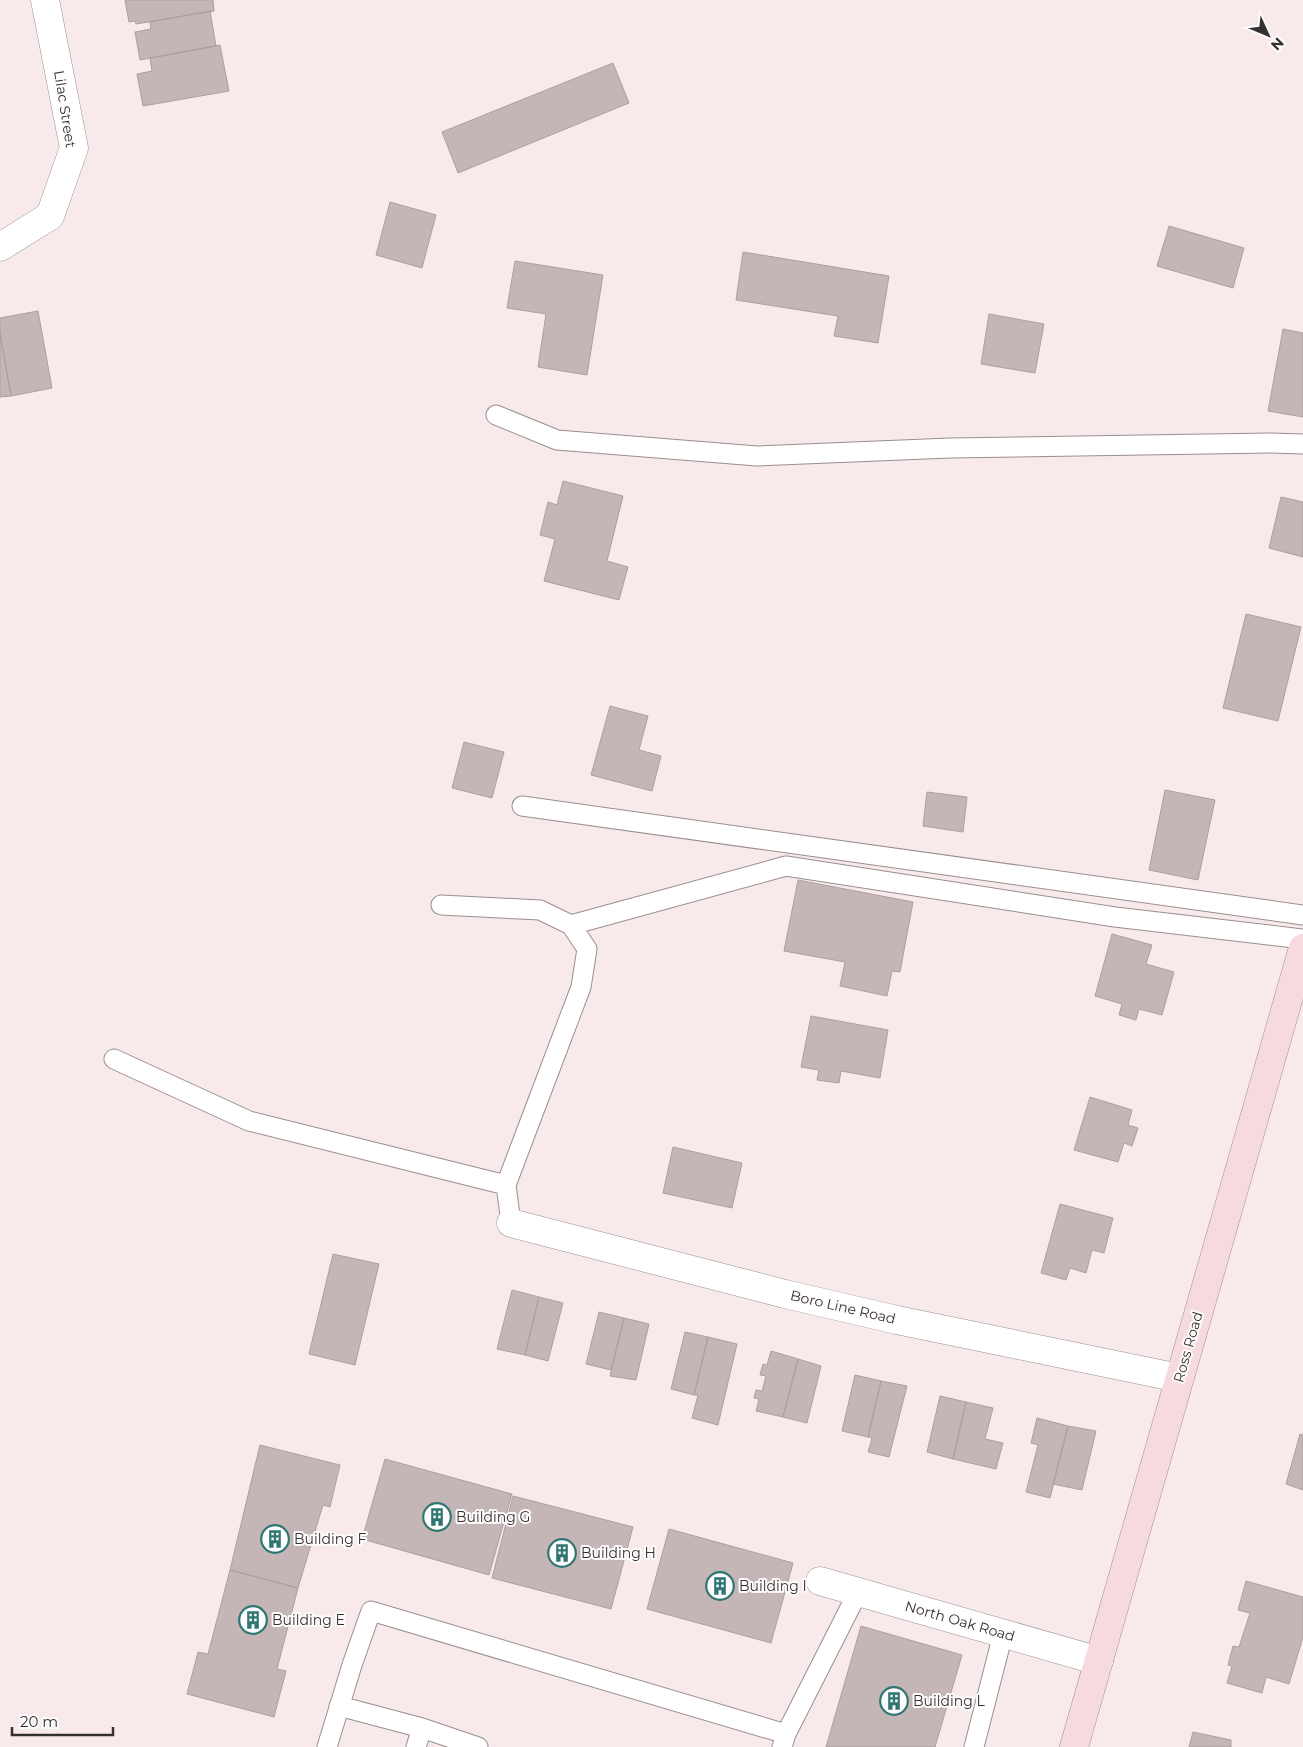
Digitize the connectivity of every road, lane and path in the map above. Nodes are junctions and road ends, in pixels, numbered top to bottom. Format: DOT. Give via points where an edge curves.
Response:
graph roads {
  1 [pos="45,0"];
  2 [pos="0,247"];
  3 [pos="496,415"];
  4 [pos="1303,444"];
  5 [pos="522,806"];
  6 [pos="441,905"];
  7 [pos="1303,915"];
  8 [pos="572,925"];
  9 [pos="1303,939"];
  10 [pos="1303,948"];
  11 [pos="114,1059"];
  12 [pos="506,1185"];
  13 [pos="511,1222"];
  14 [pos="1179,1378"];
  15 [pos="820,1581"];
  16 [pos="858,1592"];
  17 [pos="1003,1634"];
  18 [pos="1099,1661"];
  19 [pos="339,1706"];
  20 [pos="422,1728"];
  21 [pos="784,1740"];
  22 [pos="327,1747"];
  23 [pos="416,1747"];
  24 [pos="478,1747"];
  25 [pos="974,1747"];
  26 [pos="1074,1747"];
  1 -- 2 [label="street, Lilac Street" via="74,148 50,216"];
  3 -- 4 [label="lane" via="557,440 757,456 950,448"];
  5 -- 7 [label="lane"];
  6 -- 8 [label="lane" via="540,910"];
  8 -- 9 [label="lane" via="786,866 1115,917"];
  8 -- 12 [label="lane" via="587,949 581,987"];
  10 -- 14 [label="street, Ross Road"];
  11 -- 12 [label="lane" via="249,1120"];
  12 -- 13 [label="lane"];
  13 -- 14 [label="street, Boro Line Road" via="785,1294"];
  14 -- 18 [label="street, Ross Road"];
  15 -- 16 [label="street, North Oak Road"];
  16 -- 17 [label="street, North Oak Road"];
  16 -- 21 [label="lane"];
  17 -- 18 [label="street, North Oak Road"];
  17 -- 25 [label="lane"];
  18 -- 26 [label="street, Ross Road"];
  19 -- 20 [label="lane"];
  19 -- 21 [label="lane" via="372,1611"];
  19 -- 22 [label="lane"];
  20 -- 23 [label="lane"];
  20 -- 24 [label="lane"];
}
